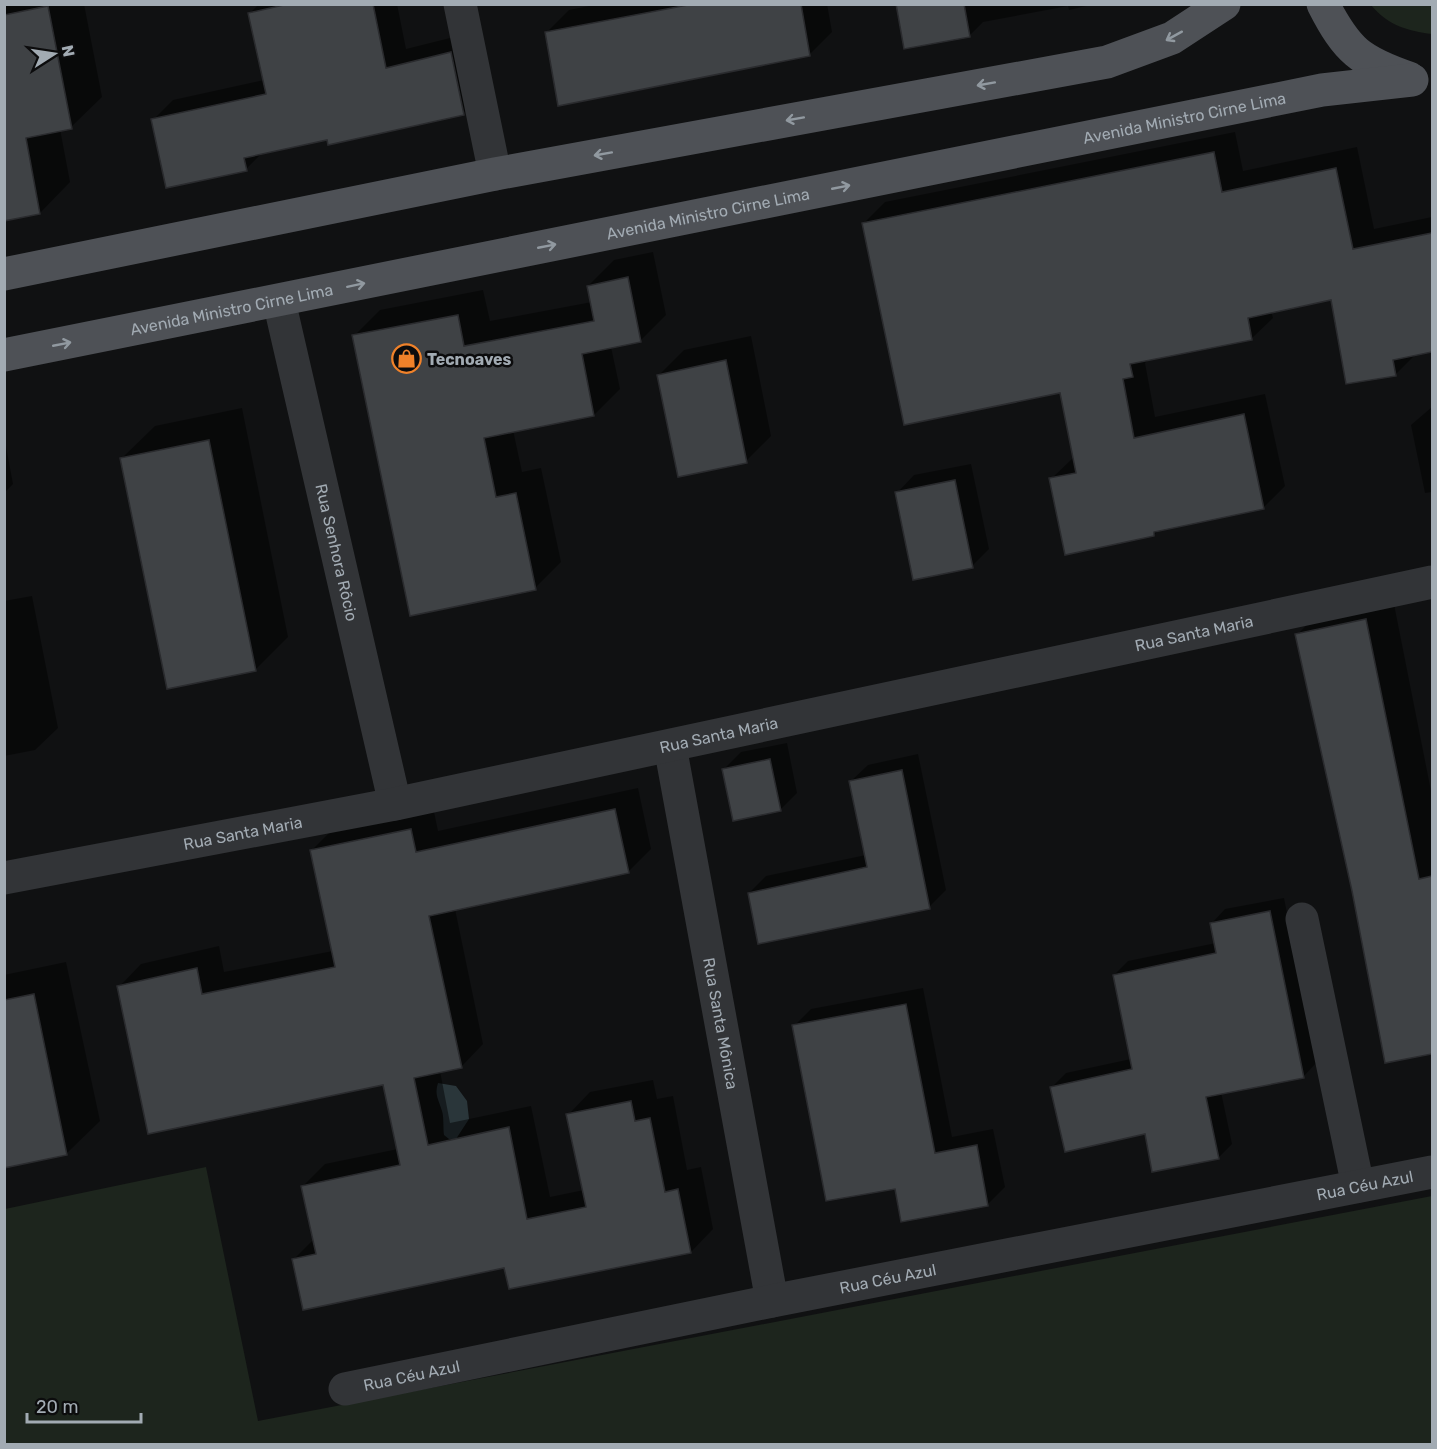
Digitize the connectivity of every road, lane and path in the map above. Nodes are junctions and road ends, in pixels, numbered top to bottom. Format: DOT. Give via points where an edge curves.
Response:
graph roads {
  1 [pos="459,4"];
  2 [pos="1224,4"];
  3 [pos="1323,4"];
  4 [pos="1422,80"];
  5 [pos="495,174"];
  6 [pos="4,274"];
  7 [pos="279,301"];
  8 [pos="4,355"];
  9 [pos="1432,582"];
  10 [pos="670,746"];
  11 [pos="395,804"];
  12 [pos="4,878"];
  13 [pos="1302,919"];
  14 [pos="1432,1172"];
  15 [pos="1358,1186"];
  16 [pos="772,1301"];
  17 [pos="345,1389"];
  1 -- 5 [label="street"];
  2 -- 5 [label="main road, one-way" via="1172,39 1107,62"];
  3 -- 4 [label="main road" via="1340,37 1372,65"];
  7 -- 4 [label="main road, Avenida Ministro Cirne Lima, one-way" via="1311,92"];
  5 -- 6 [label="main road"];
  8 -- 7 [label="main road, Avenida Ministro Cirne Lima, one-way"];
  7 -- 11 [label="street, Rua Senhora Rôcio"];
  9 -- 10 [label="street, Rua Santa Maria"];
  10 -- 11 [label="street, Rua Santa Maria"];
  10 -- 16 [label="street, Rua Santa Mônica"];
  11 -- 12 [label="street, Rua Santa Maria"];
  13 -- 15 [label="street"];
  14 -- 15 [label="street, Rua Céu Azul"];
  15 -- 16 [label="street, Rua Céu Azul"];
  16 -- 17 [label="street, Rua Céu Azul"];
}
